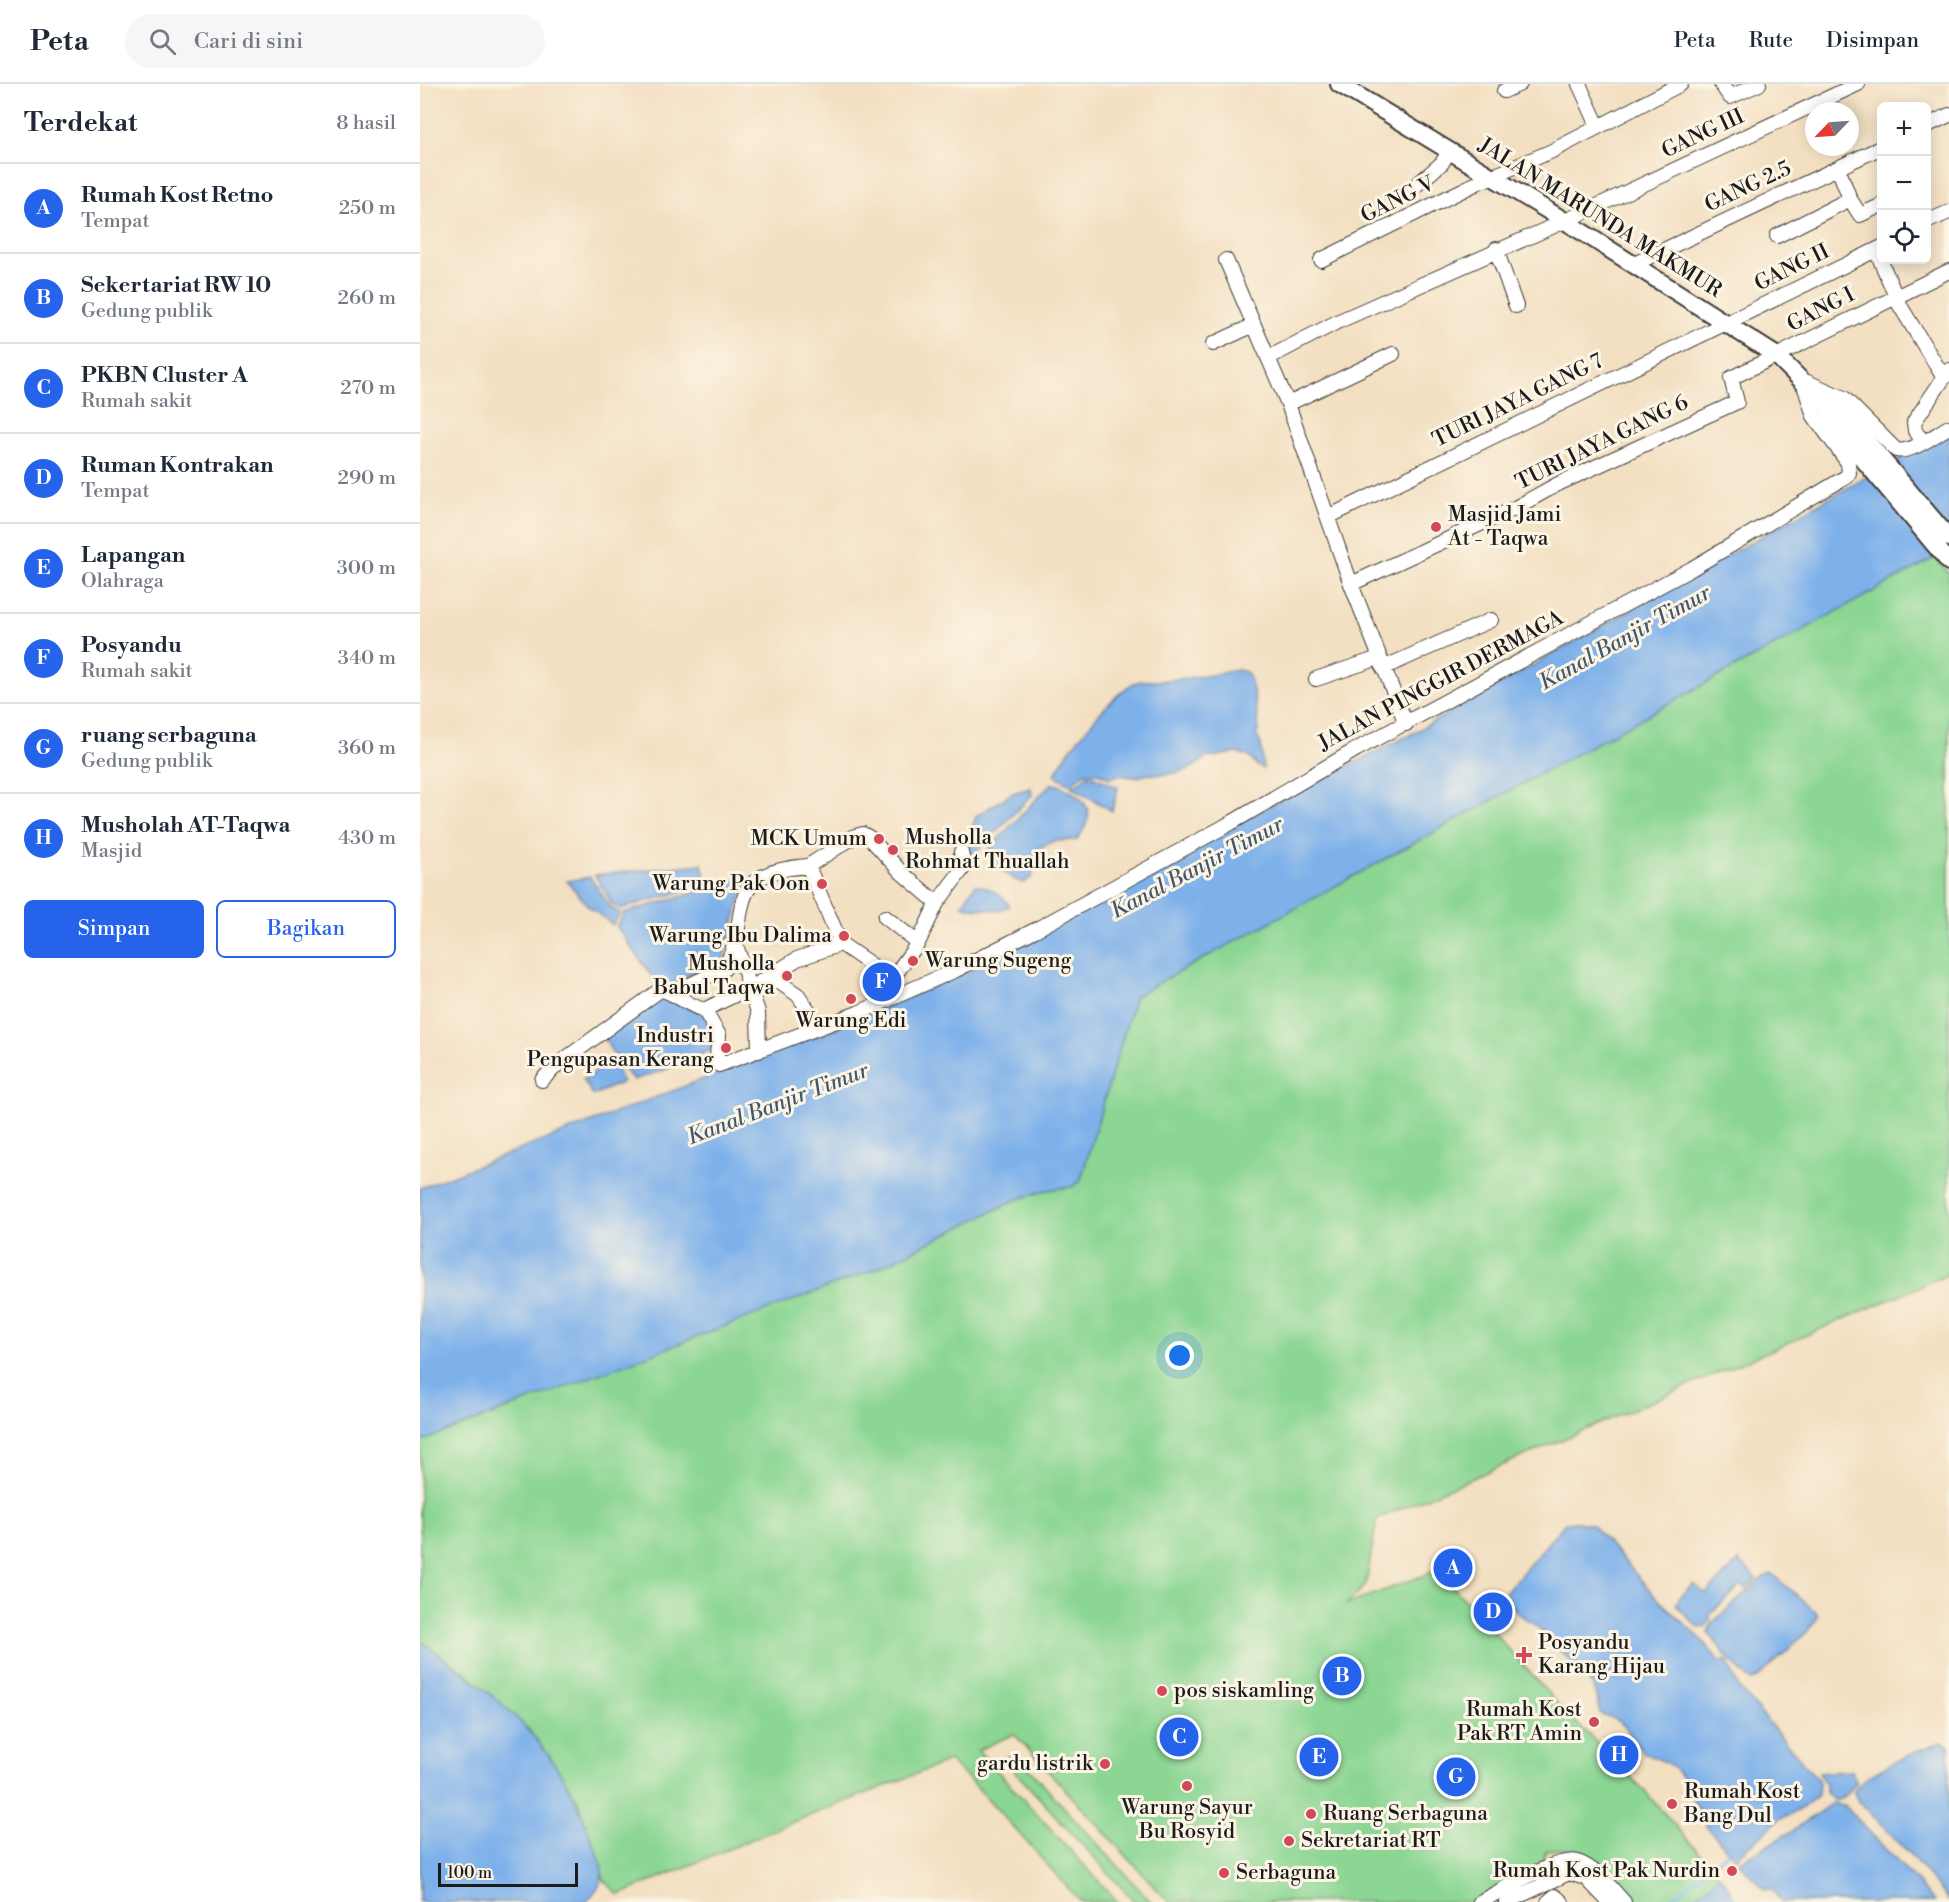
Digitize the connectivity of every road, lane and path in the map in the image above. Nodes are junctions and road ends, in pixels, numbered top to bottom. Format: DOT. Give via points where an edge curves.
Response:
graph roads {
  1 [pos="1339,84"];
  2 [pos="1520,84"];
  3 [pos="1579,84"];
  4 [pos="1681,84"];
  5 [pos="1721,84"];
  6 [pos="1759,84"];
  7 [pos="1858,84"];
  8 [pos="1504,92"];
  9 [pos="1949,115"];
  10 [pos="1931,124"];
  11 [pos="1598,126"];
  12 [pos="1877,149"];
  13 [pos="1449,151"];
  14 [pos="1838,168"];
  15 [pos="1492,177"];
  16 [pos="1413,188"];
  17 [pos="1850,199"];
  18 [pos="1877,208"];
  19 [pos="1949,212"];
  20 [pos="1931,220"];
  21 [pos="1565,221"];
  22 [pos="1777,236"];
  23 [pos="1496,249"];
  24 [pos="1877,249"];
  25 [pos="1226,260"];
  26 [pos="1321,260"];
  27 [pos="1885,264"];
  28 [pos="1632,265"];
  29 [pos="1949,271"];
  30 [pos="1896,296"];
  31 [pos="1516,306"];
  32 [pos="1726,323"];
  33 [pos="1254,325"];
  34 [pos="1213,344"];
  35 [pos="1393,354"];
  36 [pos="1777,356"];
  37 [pos="1268,358"];
  38 [pos="1947,374"];
  39 [pos="1803,381"];
  40 [pos="1288,404"];
  41 [pos="1949,427"];
  42 [pos="1923,441"];
  43 [pos="1873,458"];
  44 [pos="1328,517"];
  45 [pos="1949,538"];
  46 [pos="1945,558"];
  47 [pos="1351,584"];
  48 [pos="1491,620"];
  49 [pos="1381,663"];
  50 [pos="1316,679"];
  51 [pos="1406,724"];
  52 [pos="961,852"];
  53 [pos="808,866"];
  54 [pos="937,903"];
  55 [pos="885,917"];
  56 [pos="734,939"];
  57 [pos="918,943"];
  58 [pos="841,944"];
  59 [pos="900,970"];
  60 [pos="770,976"];
  61 [pos="751,987"];
  62 [pos="912,990"];
  63 [pos="672,993"];
  64 [pos="704,1010"];
  65 [pos="820,1028"];
  66 [pos="759,1051"];
  67 [pos="542,1080"];
  68 [pos="1480,1902"];
  69 [pos="1506,1902"];
  70 [pos="1548,1902"];
  71 [pos="1562,1902"];
  72 [pos="1609,1902"];
  73 [pos="1624,1902"];
  1 -- 13 [label="main road, JALAN MARUNDA MAKMUR"];
  2 -- 8 [label="street"];
  3 -- 11 [label="street"];
  4 -- 11 [label="street, GANG V"];
  5 -- 6 [label="street" via="1730,97"];
  7 -- 21 [label="street, GANG III"];
  9 -- 10 [label="street"];
  11 -- 15 [label="street, GANG V"];
  12 -- 14 [label="street, GANG 2.5"];
  13 -- 15 [label="main road, JALAN MARUNDA MAKMUR"];
  13 -- 16 [label="street" via="1442,164"];
  14 -- 17 [label="street"];
  14 -- 28 [label="street, GANG 2.5"];
  15 -- 21 [label="main road, JALAN MARUNDA MAKMUR"];
  15 -- 26 [label="street, GANG V"];
  17 -- 18 [label="street" via="1860,215"];
  17 -- 22 [label="street"];
  19 -- 20 [label="street"];
  21 -- 23 [label="street, GANG III"];
  21 -- 28 [label="main road, JALAN MARUNDA MAKMUR"];
  23 -- 31 [label="street"];
  23 -- 37 [label="street, GANG III"];
  24 -- 32 [label="street, GANG II"];
  25 -- 33 [label="street"];
  27 -- 30 [label="street"];
  28 -- 32 [label="main road, JALAN MARUNDA MAKMUR"];
  29 -- 30 [label="street, GANG I"];
  30 -- 36 [label="street, GANG I"];
  30 -- 38 [label="street"];
  32 -- 36 [label="main road, JALAN MARUNDA MAKMUR"];
  32 -- 44 [label="street, TURI JAYA GANG 7"];
  33 -- 34 [label="street"];
  33 -- 37 [label="street"];
  35 -- 40 [label="street"];
  36 -- 39 [label="main road, JALAN MARUNDA MAKMUR"];
  36 -- 47 [label="street, TURI JAYA GANG 6" via="1730,379 1737,402"];
  37 -- 40 [label="street"];
  38 -- 42 [label="street" via="1914,422"];
  39 -- 42 [label="street" via="1844,398 1896,450"];
  39 -- 43 [label="main road, JALAN MARUNDA MAKMUR" via="1826,405 1831,421"];
  39 -- 51 [label="street, JALAN PINGGIR DERMAGA" via="1814,416 1848,464 1849,473 1843,480 1691,569"];
  40 -- 44 [label="street"];
  41 -- 42 [label="street"];
  43 -- 45 [label="main road, JALAN MARUNDA MAKMUR"];
  43 -- 46 [label="main road, JALAN MARUNDA MAKMUR"];
  44 -- 47 [label="street"];
  47 -- 49 [label="street"];
  48 -- 49 [label="street"];
  49 -- 50 [label="street"];
  49 -- 51 [label="street"];
  51 -- 62 [label="street, JALAN PINGGIR DERMAGA" via="1205,837"];
  52 -- 54 [label="street" via="964,867"];
  53 -- 54 [label="street" via="863,834"];
  53 -- 56 [label="street" via="777,871 753,882 742,904"];
  53 -- 58 [label="street"];
  54 -- 57 [label="street"];
  55 -- 57 [label="street"];
  56 -- 61 [label="street"];
  56 -- 63 [label="street" via="724,969"];
  57 -- 59 [label="street"];
  58 -- 59 [label="street" via="887,978 893,979"];
  58 -- 60 [label="street" via="797,959"];
  59 -- 62 [label="street"];
  60 -- 61 [label="street"];
  60 -- 65 [label="street" via="798,995"];
  61 -- 64 [label="street"];
  61 -- 66 [label="street" via="759,1015"];
  62 -- 65 [label="street, JALAN PINGGIR DERMAGA"];
  63 -- 64 [label="street" via="688,1005"];
  63 -- 67 [label="street" via="660,990"];
  64 -- 66 [label="street, JALAN PINGGIR DERMAGA" via="719,1035 719,1065"];
  65 -- 66 [label="street, JALAN PINGGIR DERMAGA"];
  68 -- 73 [label="street" via="1550,1867 1575,1861 1589,1868"];
  69 -- 72 [label="street" via="1569,1873 1586,1878"];
  70 -- 71 [label="street" via="1555,1896"];
}
